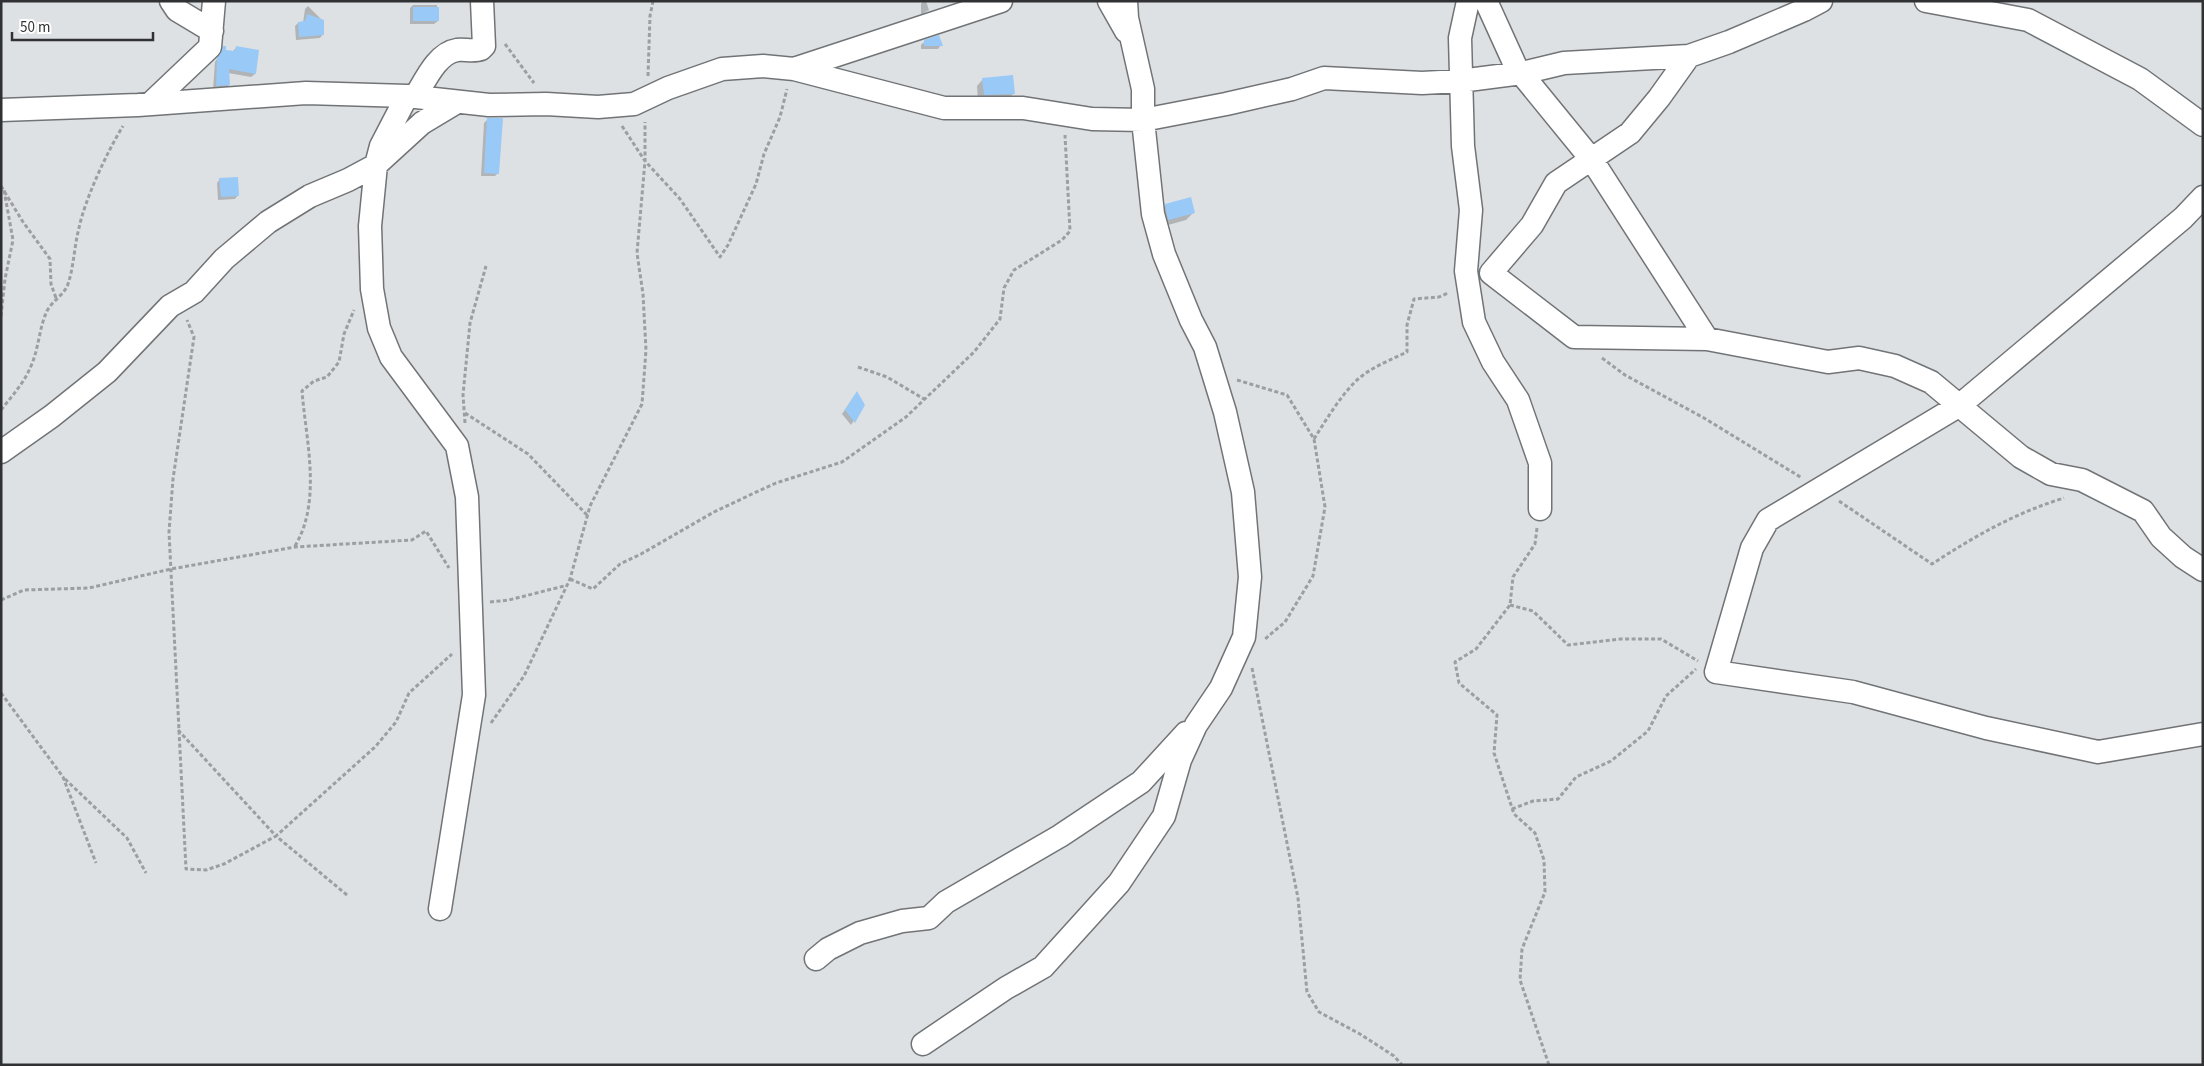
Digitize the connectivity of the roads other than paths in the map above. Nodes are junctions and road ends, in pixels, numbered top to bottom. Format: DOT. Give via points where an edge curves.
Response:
graph roads {
  1 [pos="171,1"];
  2 [pos="214,1"];
  3 [pos="482,1"];
  4 [pos="1001,1"];
  5 [pos="1109,1"];
  6 [pos="1126,1"];
  7 [pos="1468,1"];
  8 [pos="1486,1"];
  9 [pos="1821,1"];
  10 [pos="1926,1"];
  11 [pos="212,31"];
  12 [pos="1133,42"];
  13 [pos="1689,56"];
  14 [pos="794,69"];
  15 [pos="1522,73"];
  16 [pos="1460,81"];
  17 [pos="411,97"];
  18 [pos="457,102"];
  19 [pos="144,105"];
  20 [pos="1,110"];
  21 [pos="1143,120"];
  22 [pos="2203,125"];
  23 [pos="1592,160"];
  24 [pos="376,165"];
  25 [pos="2203,197"];
  26 [pos="1491,273"];
  27 [pos="1469,293"];
  28 [pos="1707,340"];
  29 [pos="1960,405"];
  30 [pos="1,452"];
  31 [pos="1540,509"];
  32 [pos="2203,570"];
  33 [pos="1196,725"];
  34 [pos="2203,734"];
  35 [pos="440,909"];
  36 [pos="816,959"];
  37 [pos="923,1044"];
  1 -- 11 [label="street" via="177,10"];
  2 -- 11 [label="street"];
  3 -- 17 [label="street" via="484,46 477,51 448,52"];
  4 -- 14 [label="street"];
  5 -- 12 [label="street"];
  6 -- 12 [label="street"];
  7 -- 16 [label="street" via="1460,38"];
  8 -- 15 [label="street" via="1516,67"];
  9 -- 13 [label="street"];
  10 -- 22 [label="street" via="2028,20 2140,79"];
  11 -- 19 [label="street" via="210,47"];
  12 -- 21 [label="street" via="1143,89"];
  13 -- 15 [label="street" via="1564,63"];
  13 -- 23 [label="street" via="1630,133"];
  14 -- 18 [label="street" via="763,66 722,69 634,104 488,105"];
  14 -- 21 [label="street" via="944,108 1023,108 1092,119"];
  15 -- 16 [label="street"];
  15 -- 23 [label="street"];
  16 -- 21 [label="street" via="1422,83 1324,78 1292,89"];
  16 -- 27 [label="street" via="1463,146 1471,210 1466,271"];
  17 -- 18 [label="street"];
  17 -- 19 [label="street" via="306,93"];
  17 -- 24 [label="street" via="381,146"];
  18 -- 24 [label="street" via="422,123"];
  19 -- 20 [label="street"];
  21 -- 33 [label="street" via="1152,214 1164,254 1205,348 1225,412 1243,492 1250,577 1244,637 1221,688"];
  23 -- 26 [label="street" via="1556,183 1532,225"];
  23 -- 28 [label="street"];
  24 -- 30 [label="street" via="310,196 268,222 224,259 194,292 170,306 107,372"];
  24 -- 35 [label="street" via="370,226 372,289 380,328 391,357 457,446 467,497 474,695"];
  25 -- 29 [label="street" via="2183,218"];
  26 -- 27 [label="street"];
  26 -- 28 [label="street" via="1574,337"];
  27 -- 31 [label="street" via="1474,322 1493,362 1518,400 1540,463"];
  28 -- 29 [label="street" via="1828,362 1859,358 1894,366 1931,382"];
  29 -- 32 [label="street" via="2021,458 2051,474 2082,480 2143,511 2161,537"];
  29 -- 34 [label="street" via="1768,520 1752,548 1716,672 1854,692 1986,728 2098,752"];
  33 -- 36 [label="street" via="1141,782 1060,836 946,902 929,918 902,921 860,933 828,949"];
  33 -- 37 [label="street" via="1180,760 1164,816 1119,883 1043,967"];
}
